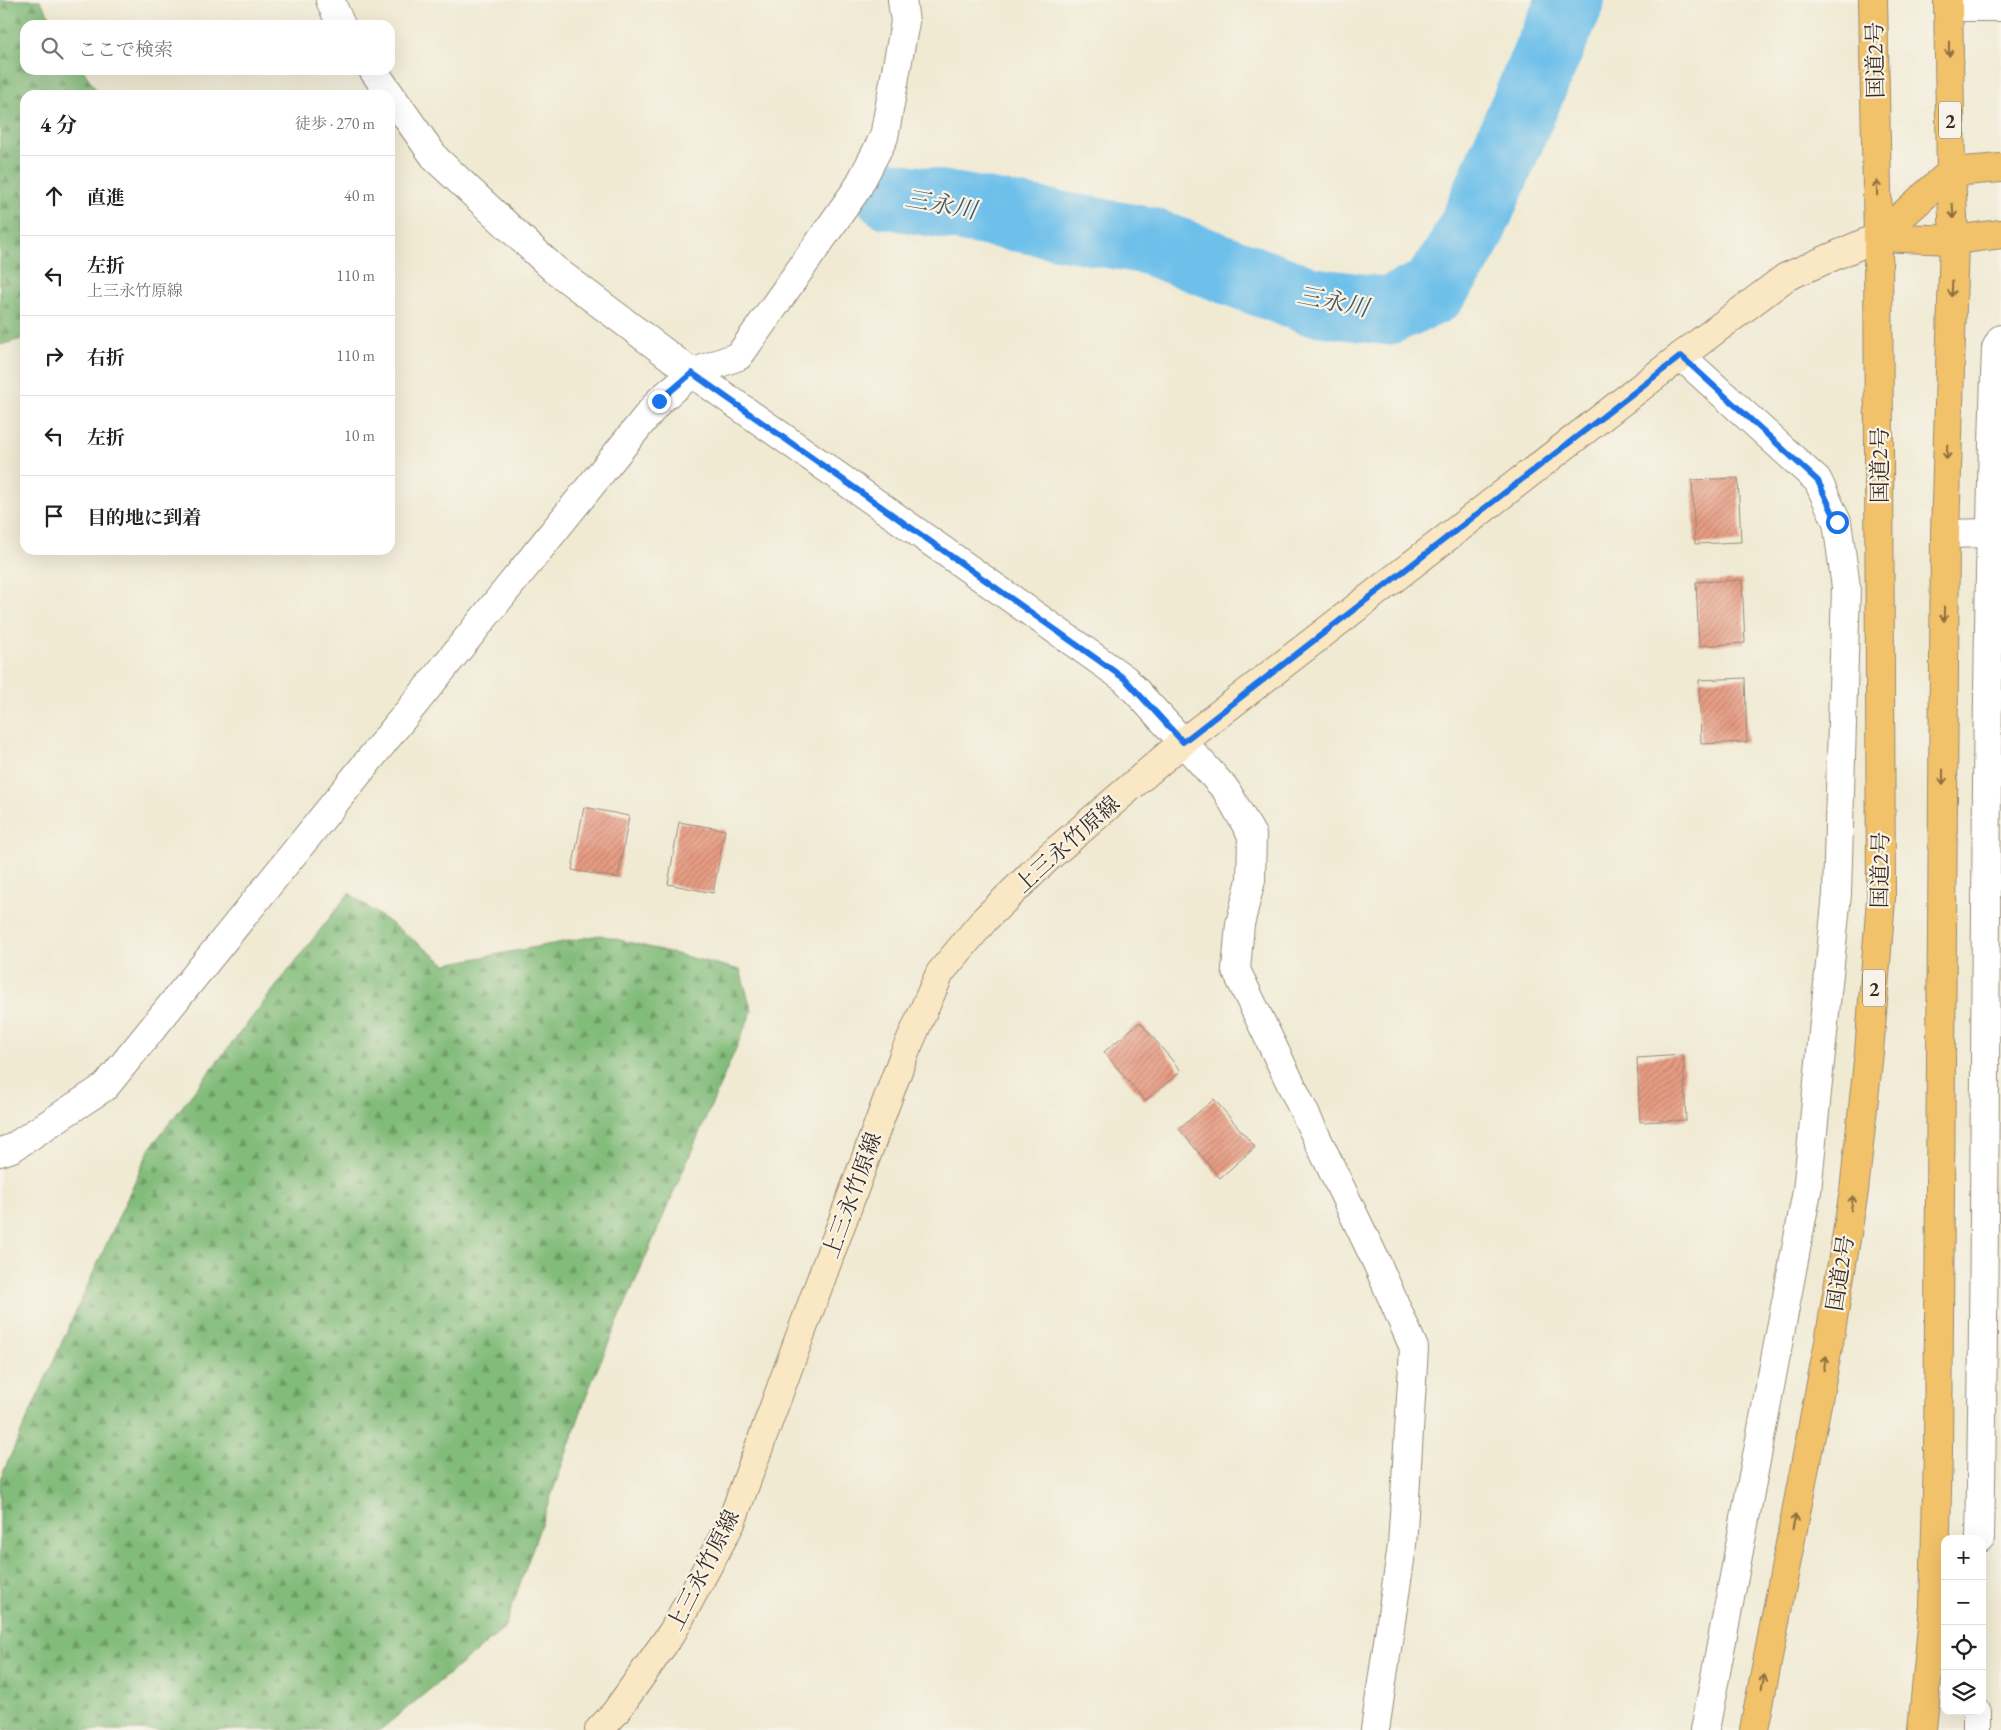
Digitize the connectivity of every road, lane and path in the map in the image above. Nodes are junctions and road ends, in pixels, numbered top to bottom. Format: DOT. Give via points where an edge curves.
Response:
graph roads {
  1 [pos="330,0"];
  2 [pos="902,0"];
  3 [pos="1874,0"];
  4 [pos="1948,4"];
  5 [pos="2001,7"];
  6 [pos="338,20"];
  7 [pos="377,75"];
  8 [pos="387,90"];
  9 [pos="395,101"];
  10 [pos="2001,168"];
  11 [pos="1951,172"];
  12 [pos="2001,234"];
  13 [pos="1878,236"];
  14 [pos="1954,240"];
  15 [pos="2001,339"];
  16 [pos="1681,356"];
  17 [pos="692,373"];
  18 [pos="1990,533"];
  19 [pos="1945,534"];
  20 [pos="1183,742"];
  21 [pos="0,1152"];
  22 [pos="1993,1332"];
  23 [pos="1980,1535"];
  24 [pos="1977,1715"];
  25 [pos="599,1730"];
  26 [pos="1375,1730"];
  27 [pos="1705,1730"];
  28 [pos="1754,1730"];
  29 [pos="1922,1730"];
  30 [pos="1977,1730"];
  1 -- 6 [label="street"];
  2 -- 17 [label="street" via="905,22 884,137 857,189 739,356"];
  13 -- 3 [label="highway, 国道2号 / 2, one-way"];
  4 -- 5 [label="street"];
  4 -- 11 [label="highway, 2, one-way"];
  7 -- 8 [label="street"];
  9 -- 17 [label="street" via="436,159 554,269"];
  10 -- 11 [label="highway"];
  11 -- 13 [label="highway"];
  11 -- 14 [label="highway, 2, one-way"];
  12 -- 14 [label="highway"];
  13 -- 14 [label="highway"];
  13 -- 16 [label="main road, 上三永竹原線" via="1786,277"];
  28 -- 13 [label="highway, 国道2号 / 2, one-way" via="1829,1342 1854,1191 1870,1052 1880,899"];
  14 -- 19 [label="highway, 2, one-way"];
  15 -- 18 [label="street" via="1996,348"];
  16 -- 20 [label="main road, 上三永竹原線"];
  16 -- 27 [label="street" via="1818,481 1837,522 1846,587 1837,894 1808,1191"];
  17 -- 20 [label="street" via="1125,679"];
  17 -- 21 [label="street" via="659,401 106,1086 12,1148"];
  18 -- 19 [label="street"];
  18 -- 22 [label="street"];
  19 -- 29 [label="highway, 2, one-way" via="1938,1452 1934,1607"];
  20 -- 25 [label="main road, 上三永竹原線" via="1050,856 986,918 940,974 903,1057 731,1522 673,1631 615,1713"];
  20 -- 26 [label="street" via="1226,790 1252,835 1251,880 1240,924 1236,970 1372,1252 1414,1348 1402,1546"];
  22 -- 23 [label="street"];
  24 -- 30 [label="street"];
}
